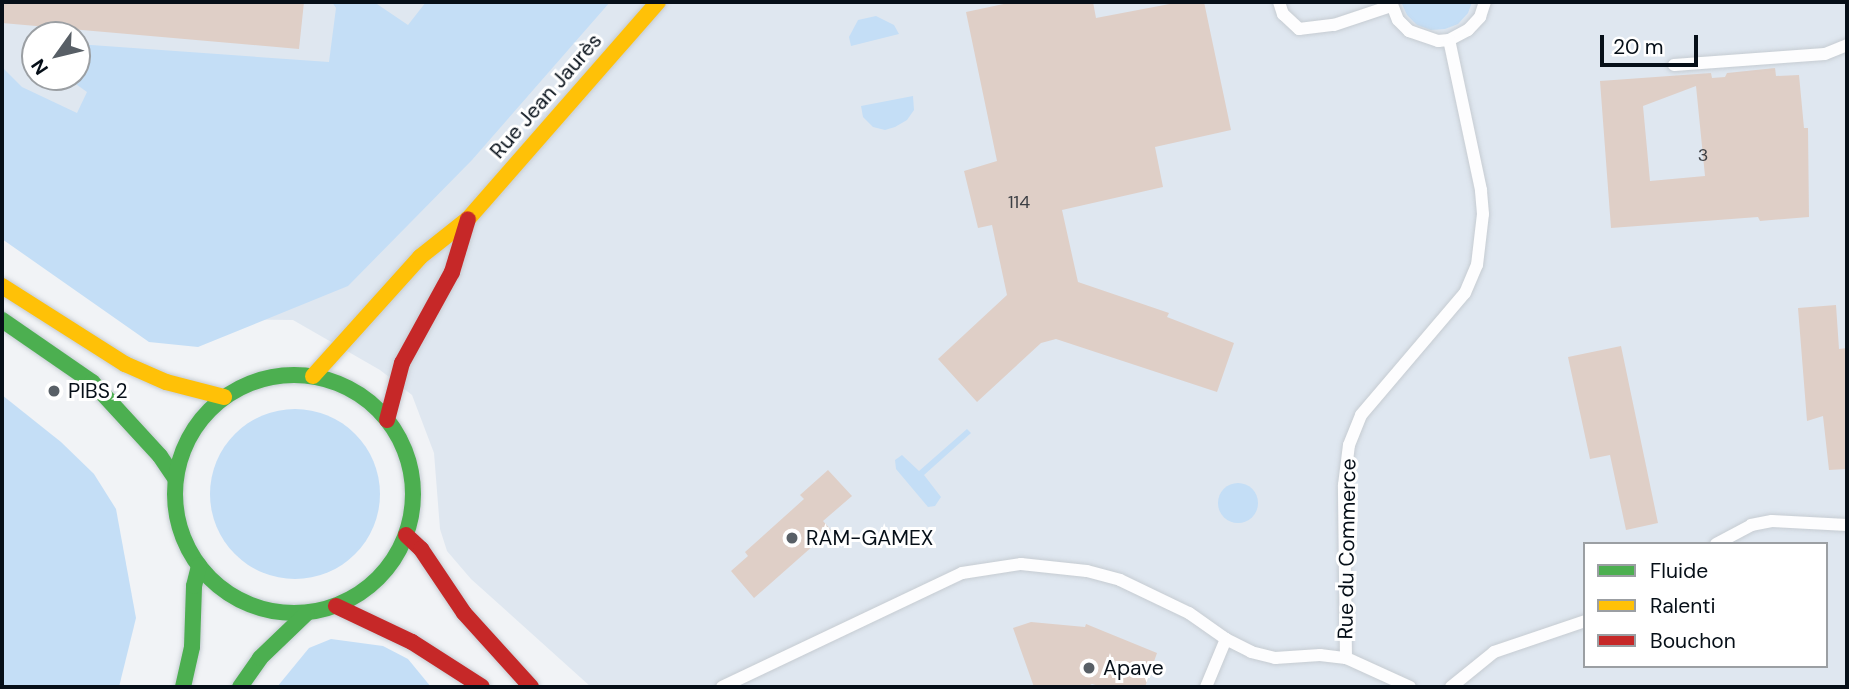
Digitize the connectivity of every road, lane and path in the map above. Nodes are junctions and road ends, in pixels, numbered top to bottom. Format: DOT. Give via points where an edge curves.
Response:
graph roads {
  1 [pos="658,2"];
  2 [pos="1279,2"];
  3 [pos="1485,2"];
  4 [pos="1391,4"];
  5 [pos="1449,40"];
  6 [pos="1847,45"];
  7 [pos="1674,65"];
  8 [pos="468,219"];
  9 [pos="2,286"];
  10 [pos="2,320"];
  11 [pos="313,376"];
  12 [pos="224,397"];
  13 [pos="387,420"];
  14 [pos="176,478"];
  15 [pos="1847,525"];
  16 [pos="406,535"];
  17 [pos="1720,542"];
  18 [pos="199,566"];
  19 [pos="336,606"];
  20 [pos="307,613"];
  21 [pos="1583,622"];
  22 [pos="1226,639"];
  23 [pos="1346,658"];
  24 [pos="183,687"];
  25 [pos="240,687"];
  26 [pos="482,687"];
  27 [pos="531,687"];
  28 [pos="722,687"];
  29 [pos="1206,687"];
  30 [pos="1410,687"];
  31 [pos="1451,687"];
  1 -- 8 [label="main road, Rue Jean Jaurès"];
  2 -- 4 [label="lane" via="1283,14 1299,29 1334,25"];
  3 -- 5 [label="lane" via="1480,17 1468,30"];
  4 -- 5 [label="lane" via="1409,32"];
  5 -- 23 [label="lane, Rue du Commerce" via="1483,214 1477,265 1465,293 1361,415 1349,445"];
  6 -- 7 [label="lane" via="1825,54"];
  8 -- 11 [label="main road, Rue Jean Jaurès" via="420,257"];
  8 -- 13 [label="main road, Rue Jean Jaurès" via="452,272 402,363"];
  9 -- 12 [label="main road" via="125,364 166,382"];
  10 -- 14 [label="main road" via="92,382"];
  11 -- 12 [label="main road" via="282,375 251,382"];
  11 -- 13 [label="main road" via="341,384 367,399"];
  12 -- 14 [label="main road" via="201,419 184,447"];
  13 -- 16 [label="main road" via="407,455 414,495"];
  14 -- 18 [label="main road" via="178,524"];
  15 -- 17 [label="lane" via="1772,521 1751,524"];
  16 -- 19 [label="main road" via="379,578"];
  16 -- 27 [label="main road" via="421,549 464,613"];
  18 -- 20 [label="main road" via="221,588 247,604"];
  18 -- 24 [label="main road" via="192,647"];
  19 -- 20 [label="main road"];
  19 -- 26 [label="main road" via="412,642"];
  20 -- 25 [label="main road" via="260,658"];
  21 -- 31 [label="lane" via="1493,652"];
  22 -- 23 [label="lane" via="1275,658"];
  22 -- 28 [label="lane" via="1189,613 1119,580 1087,571 1021,564 962,573"];
  22 -- 29 [label="lane"];
  23 -- 30 [label="lane, Rue du Commerce"];
}
